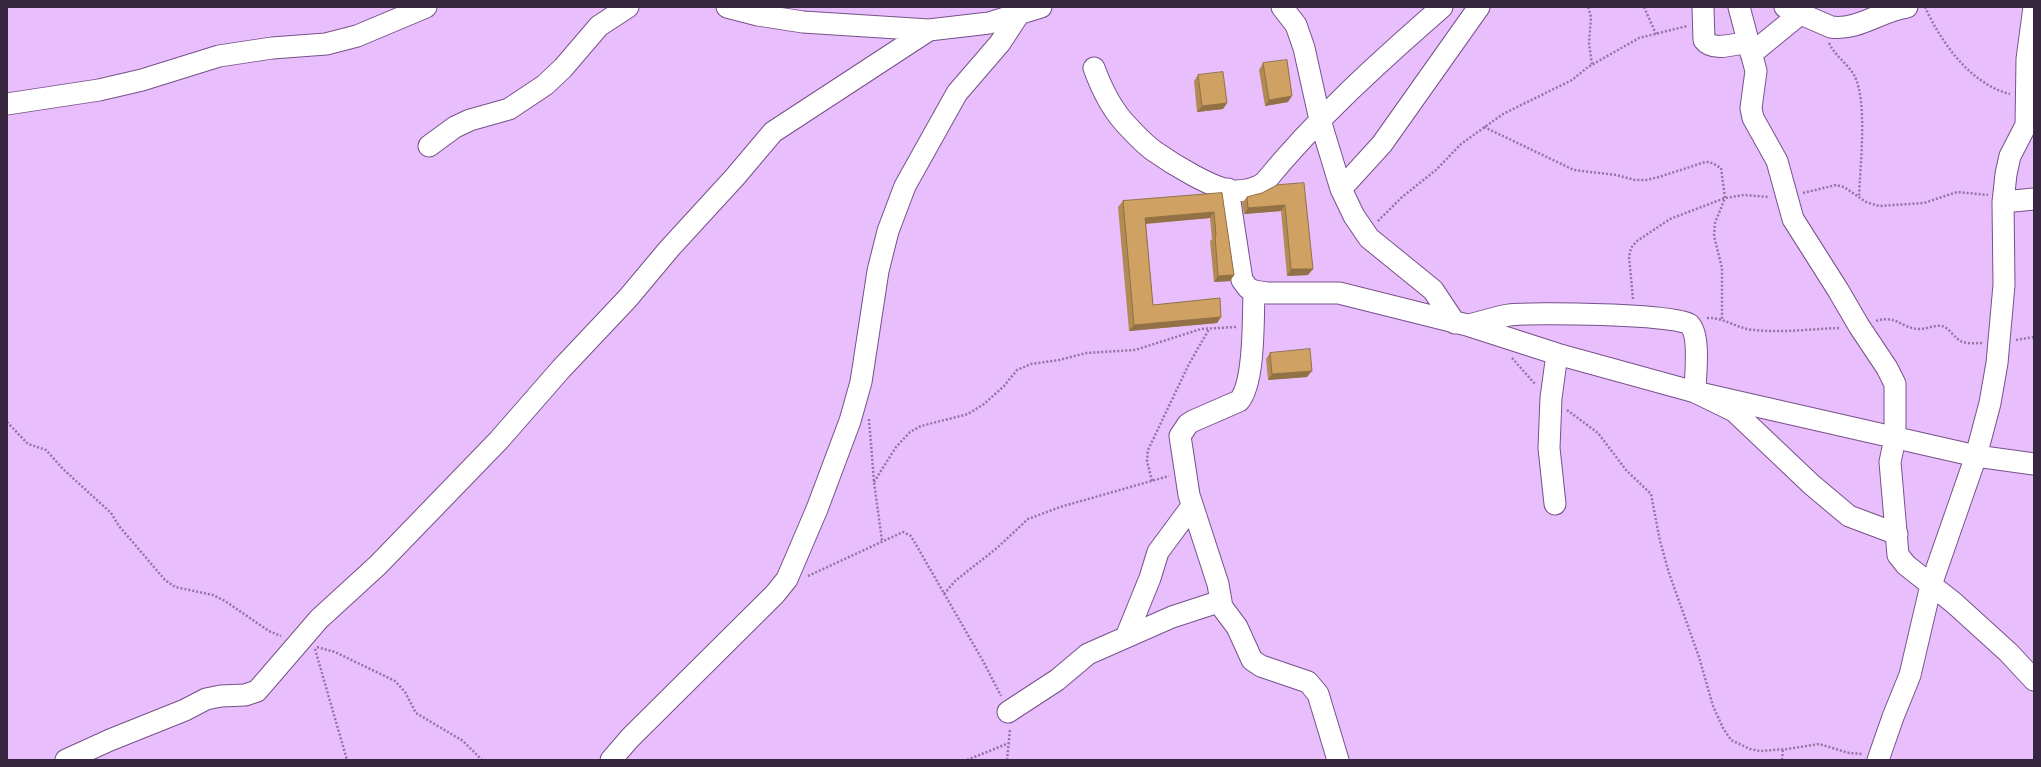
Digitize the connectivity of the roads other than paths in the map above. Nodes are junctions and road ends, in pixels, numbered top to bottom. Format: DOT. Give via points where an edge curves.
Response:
graph roads {
  1 [pos="426,7"];
  2 [pos="628,7"];
  3 [pos="728,7"];
  4 [pos="1041,7"];
  5 [pos="1282,7"];
  6 [pos="1442,7"];
  7 [pos="1479,7"];
  8 [pos="1739,7"];
  9 [pos="1907,7"];
  10 [pos="2030,8"];
  11 [pos="1019,14"];
  12 [pos="1703,15"];
  13 [pos="1809,15"];
  14 [pos="930,30"];
  15 [pos="1750,48"];
  16 [pos="2030,56"];
  17 [pos="1094,68"];
  18 [pos="7,104"];
  19 [pos="1320,120"];
  20 [pos="428,146"];
  21 [pos="1228,189"];
  22 [pos="1341,189"];
  23 [pos="2034,199"];
  24 [pos="2003,200"];
  25 [pos="1254,291"];
  26 [pos="1461,324"];
  27 [pos="1557,354"];
  28 [pos="1695,392"];
  29 [pos="1895,438"];
  30 [pos="1976,456"];
  31 [pos="2034,464"];
  32 [pos="1555,504"];
  33 [pos="1192,506"];
  34 [pos="1897,534"];
  35 [pos="1931,585"];
  36 [pos="1221,601"];
  37 [pos="1126,637"];
  38 [pos="2034,680"];
  39 [pos="1008,712"];
  40 [pos="1879,758"];
  41 [pos="66,760"];
  42 [pos="611,760"];
  43 [pos="1338,760"];
  1 -- 18 [label="street" via="357,36 326,44 272,48 219,56 142,80 99,90"];
  2 -- 20 [label="street" via="599,26 545,85 509,109 465,123"];
  3 -- 14 [label="street" via="803,22"];
  4 -- 11 [label="street"];
  5 -- 19 [label="street" via="1296,25 1304,48"];
  6 -- 19 [label="street"];
  7 -- 22 [label="street" via="1382,144"];
  8 -- 15 [label="street"];
  9 -- 13 [label="street" via="1838,28"];
  10 -- 16 [label="street"];
  11 -- 14 [label="street" via="989,23"];
  11 -- 42 [label="street" via="1000,43 956,93 905,186 888,231 878,271 861,382 850,421 787,579"];
  12 -- 15 [label="street" via="1704,40 1710,46"];
  13 -- 15 [label="street"];
  14 -- 41 [label="street" via="773,132 499,440 401,542 320,619 256,691 245,695 206,699"];
  15 -- 29 [label="street" via="1756,71 1751,108 1753,118 1777,161 1793,219 1895,384"];
  16 -- 24 [label="street" via="2026,124 2010,156"];
  17 -- 21 [label="street" via="1110,102 1122,120 1153,150 1212,185"];
  19 -- 21 [label="street" via="1264,183 1248,190"];
  19 -- 22 [label="street"];
  21 -- 25 [label="street" via="1242,280"];
  22 -- 26 [label="street" via="1354,216 1366,232 1381,248 1434,290"];
  23 -- 24 [label="street"];
  24 -- 30 [label="street" via="2004,272 1998,363"];
  25 -- 26 [label="street" via="1339,294"];
  25 -- 33 [label="street" via="1248,381 1243,397 1188,424 1180,436"];
  26 -- 27 [label="street"];
  26 -- 28 [label="street" via="1510,315 1539,314 1636,316 1684,321 1693,329 1696,338"];
  27 -- 28 [label="street"];
  27 -- 32 [label="street" via="1551,398 1549,448"];
  28 -- 29 [label="street"];
  28 -- 34 [label="street" via="1734,412 1849,516"];
  29 -- 30 [label="street"];
  29 -- 34 [label="street" via="1890,462"];
  30 -- 31 [label="street"];
  30 -- 35 [label="street"];
  33 -- 36 [label="street" via="1218,584"];
  33 -- 37 [label="street" via="1158,552"];
  34 -- 35 [label="street" via="1898,555 1901,560"];
  35 -- 38 [label="street" via="2009,653"];
  35 -- 40 [label="street" via="1910,675"];
  36 -- 37 [label="street" via="1172,617"];
  36 -- 43 [label="street" via="1222,607 1237,627 1252,660 1261,666 1300,678 1313,686 1318,694"];
  37 -- 39 [label="street" via="1088,654 1057,680"];
}
